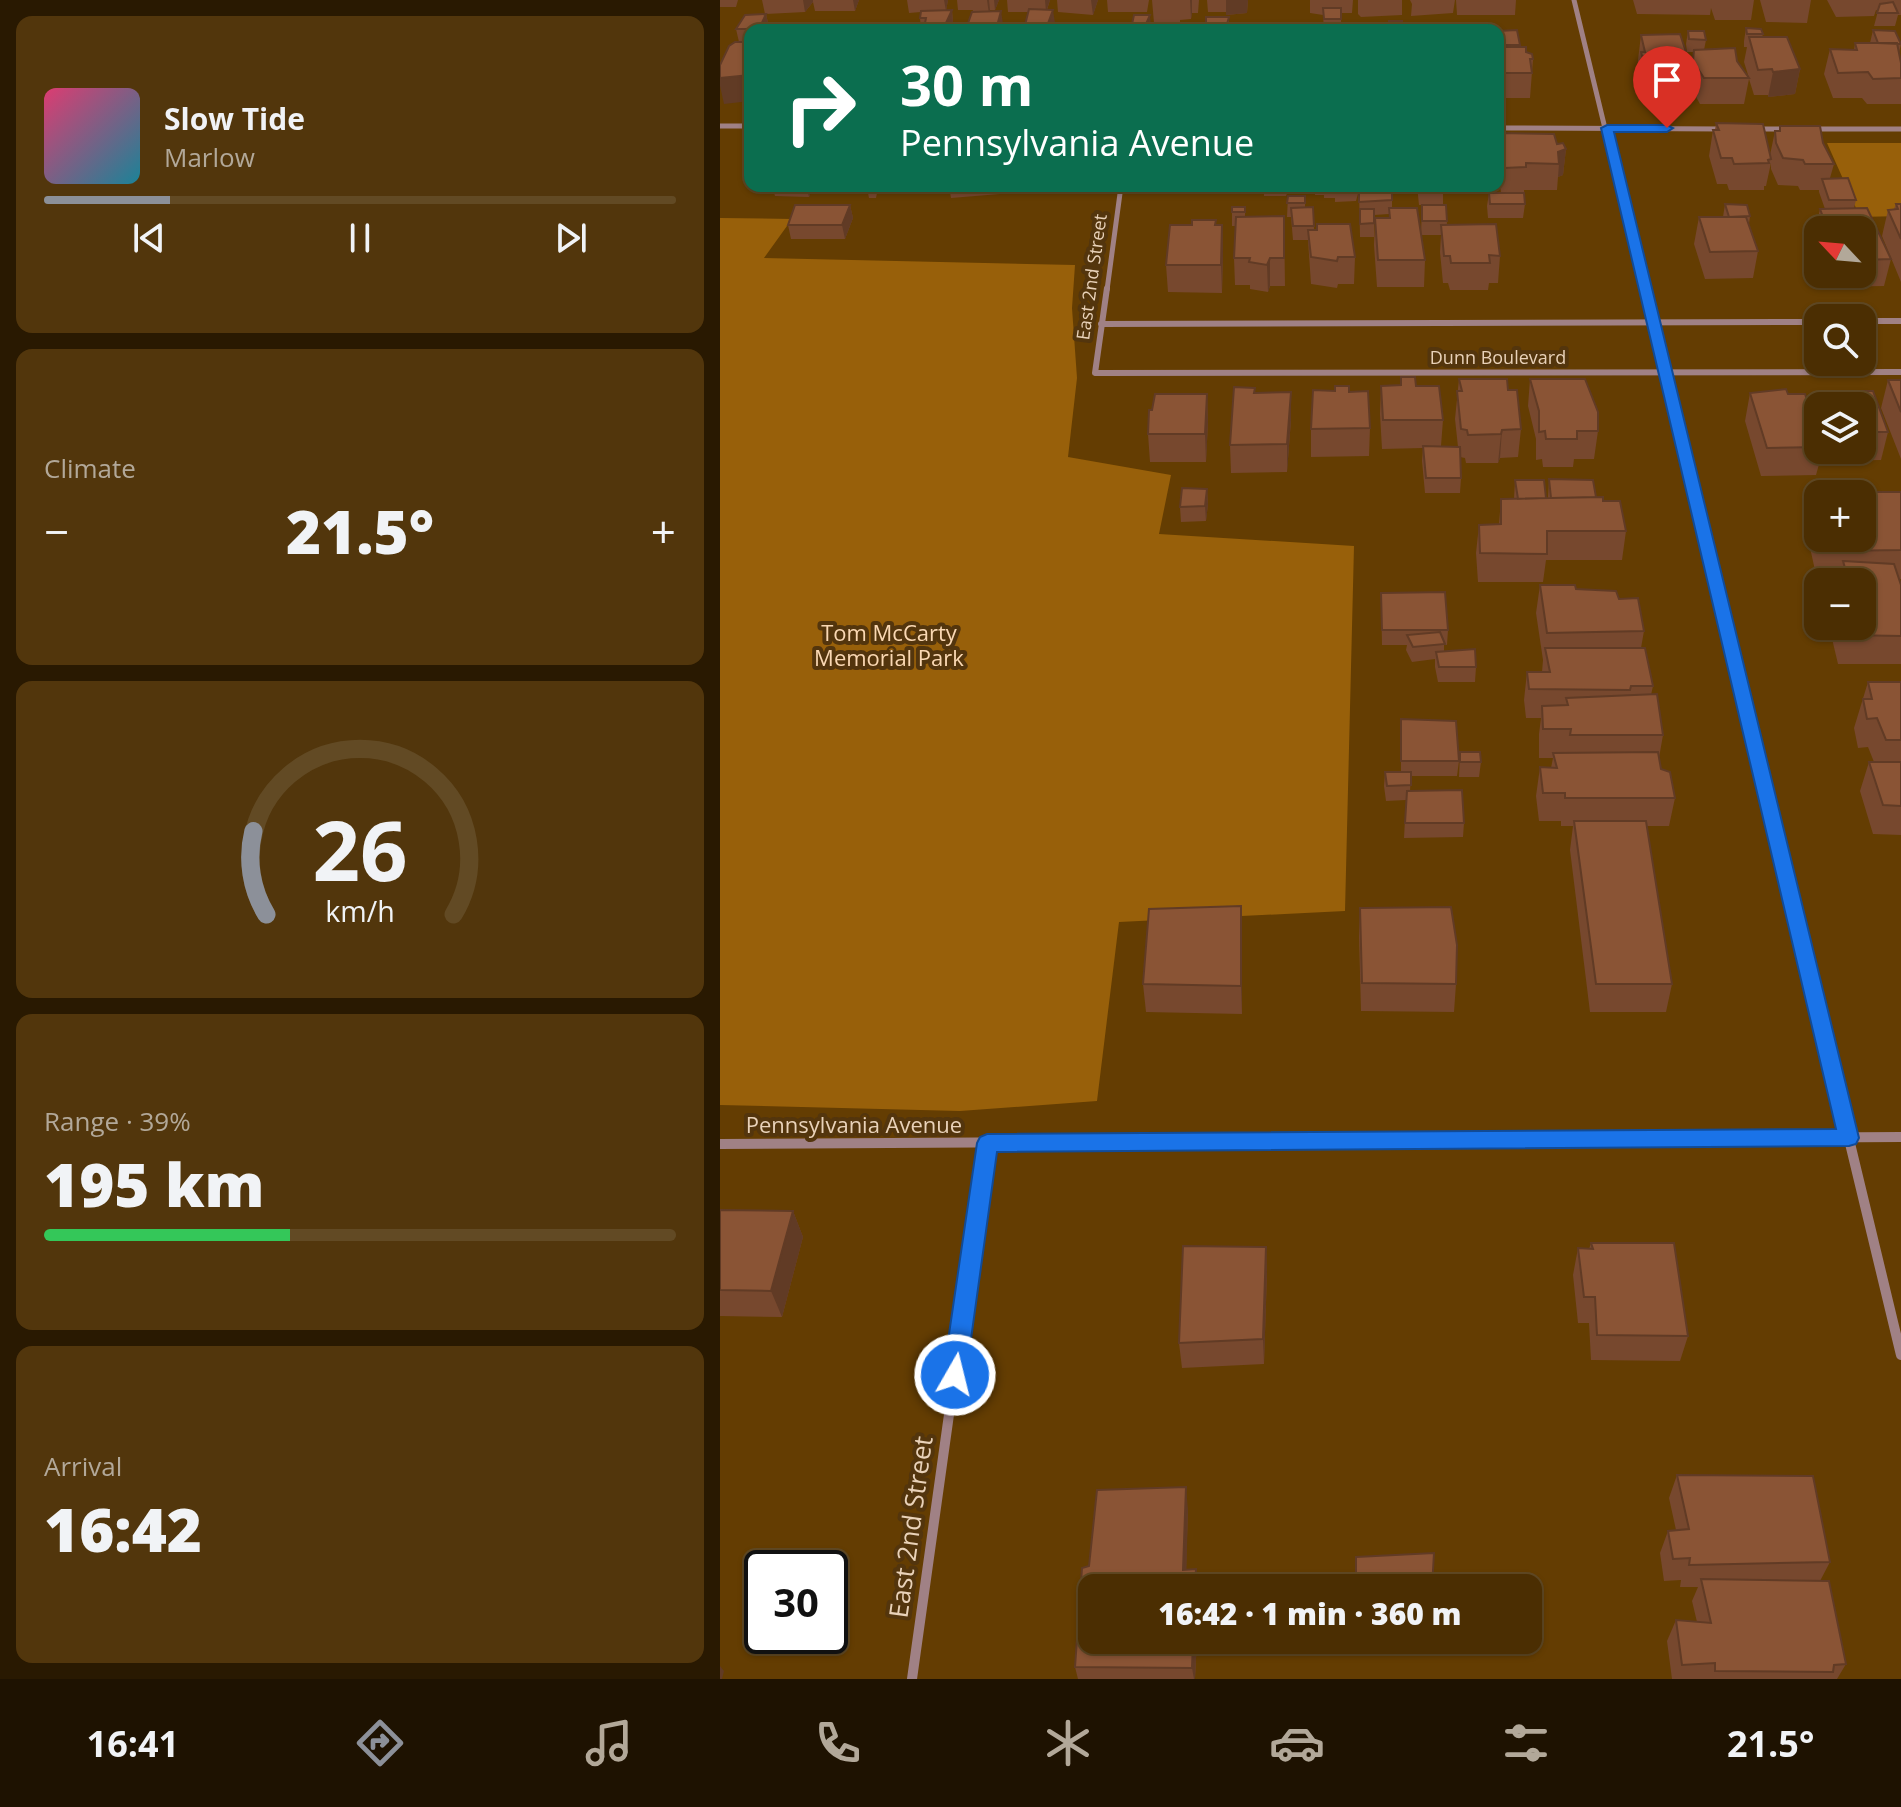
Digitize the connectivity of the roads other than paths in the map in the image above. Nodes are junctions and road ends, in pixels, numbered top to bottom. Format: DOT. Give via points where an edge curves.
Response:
graph roads {
  1 [pos="1574,0"];
  2 [pos="720,126"];
  3 [pos="744,126"];
  4 [pos="1504,128"];
  5 [pos="1607,128"];
  6 [pos="1731,129"];
  7 [pos="1746,129"];
  8 [pos="1793,129"];
  9 [pos="1808,129"];
  10 [pos="1901,129"];
  11 [pos="1120,192"];
  12 [pos="1876,321"];
  13 [pos="1901,321"];
  14 [pos="1804,322"];
  15 [pos="1651,323"];
  16 [pos="1101,324"];
  17 [pos="1663,372"];
  18 [pos="1901,372"];
  19 [pos="1095,373"];
  20 [pos="1901,1137"];
  21 [pos="1849,1138"];
  22 [pos="987,1143"];
  23 [pos="720,1144"];
  24 [pos="1901,1355"];
  25 [pos="912,1679"];
  1 -- 5 [label="street"];
  2 -- 3 [label="street"];
  4 -- 5 [label="street"];
  5 -- 6 [label="street"];
  5 -- 15 [label="street"];
  7 -- 8 [label="street"];
  9 -- 10 [label="street"];
  11 -- 16 [label="street, East 2nd Street"];
  12 -- 13 [label="street"];
  14 -- 15 [label="street, Dunn Boulevard"];
  15 -- 16 [label="street, Dunn Boulevard"];
  15 -- 17 [label="street"];
  16 -- 19 [label="street, East 2nd Street"];
  17 -- 18 [label="street, Dunn Boulevard"];
  17 -- 19 [label="street, Dunn Boulevard"];
  17 -- 21 [label="street"];
  20 -- 21 [label="street, Pennsylvania Avenue"];
  21 -- 22 [label="street, Pennsylvania Avenue"];
  21 -- 24 [label="street"];
  22 -- 23 [label="street, Pennsylvania Avenue"];
  22 -- 25 [label="street, East 2nd Street"];
}
